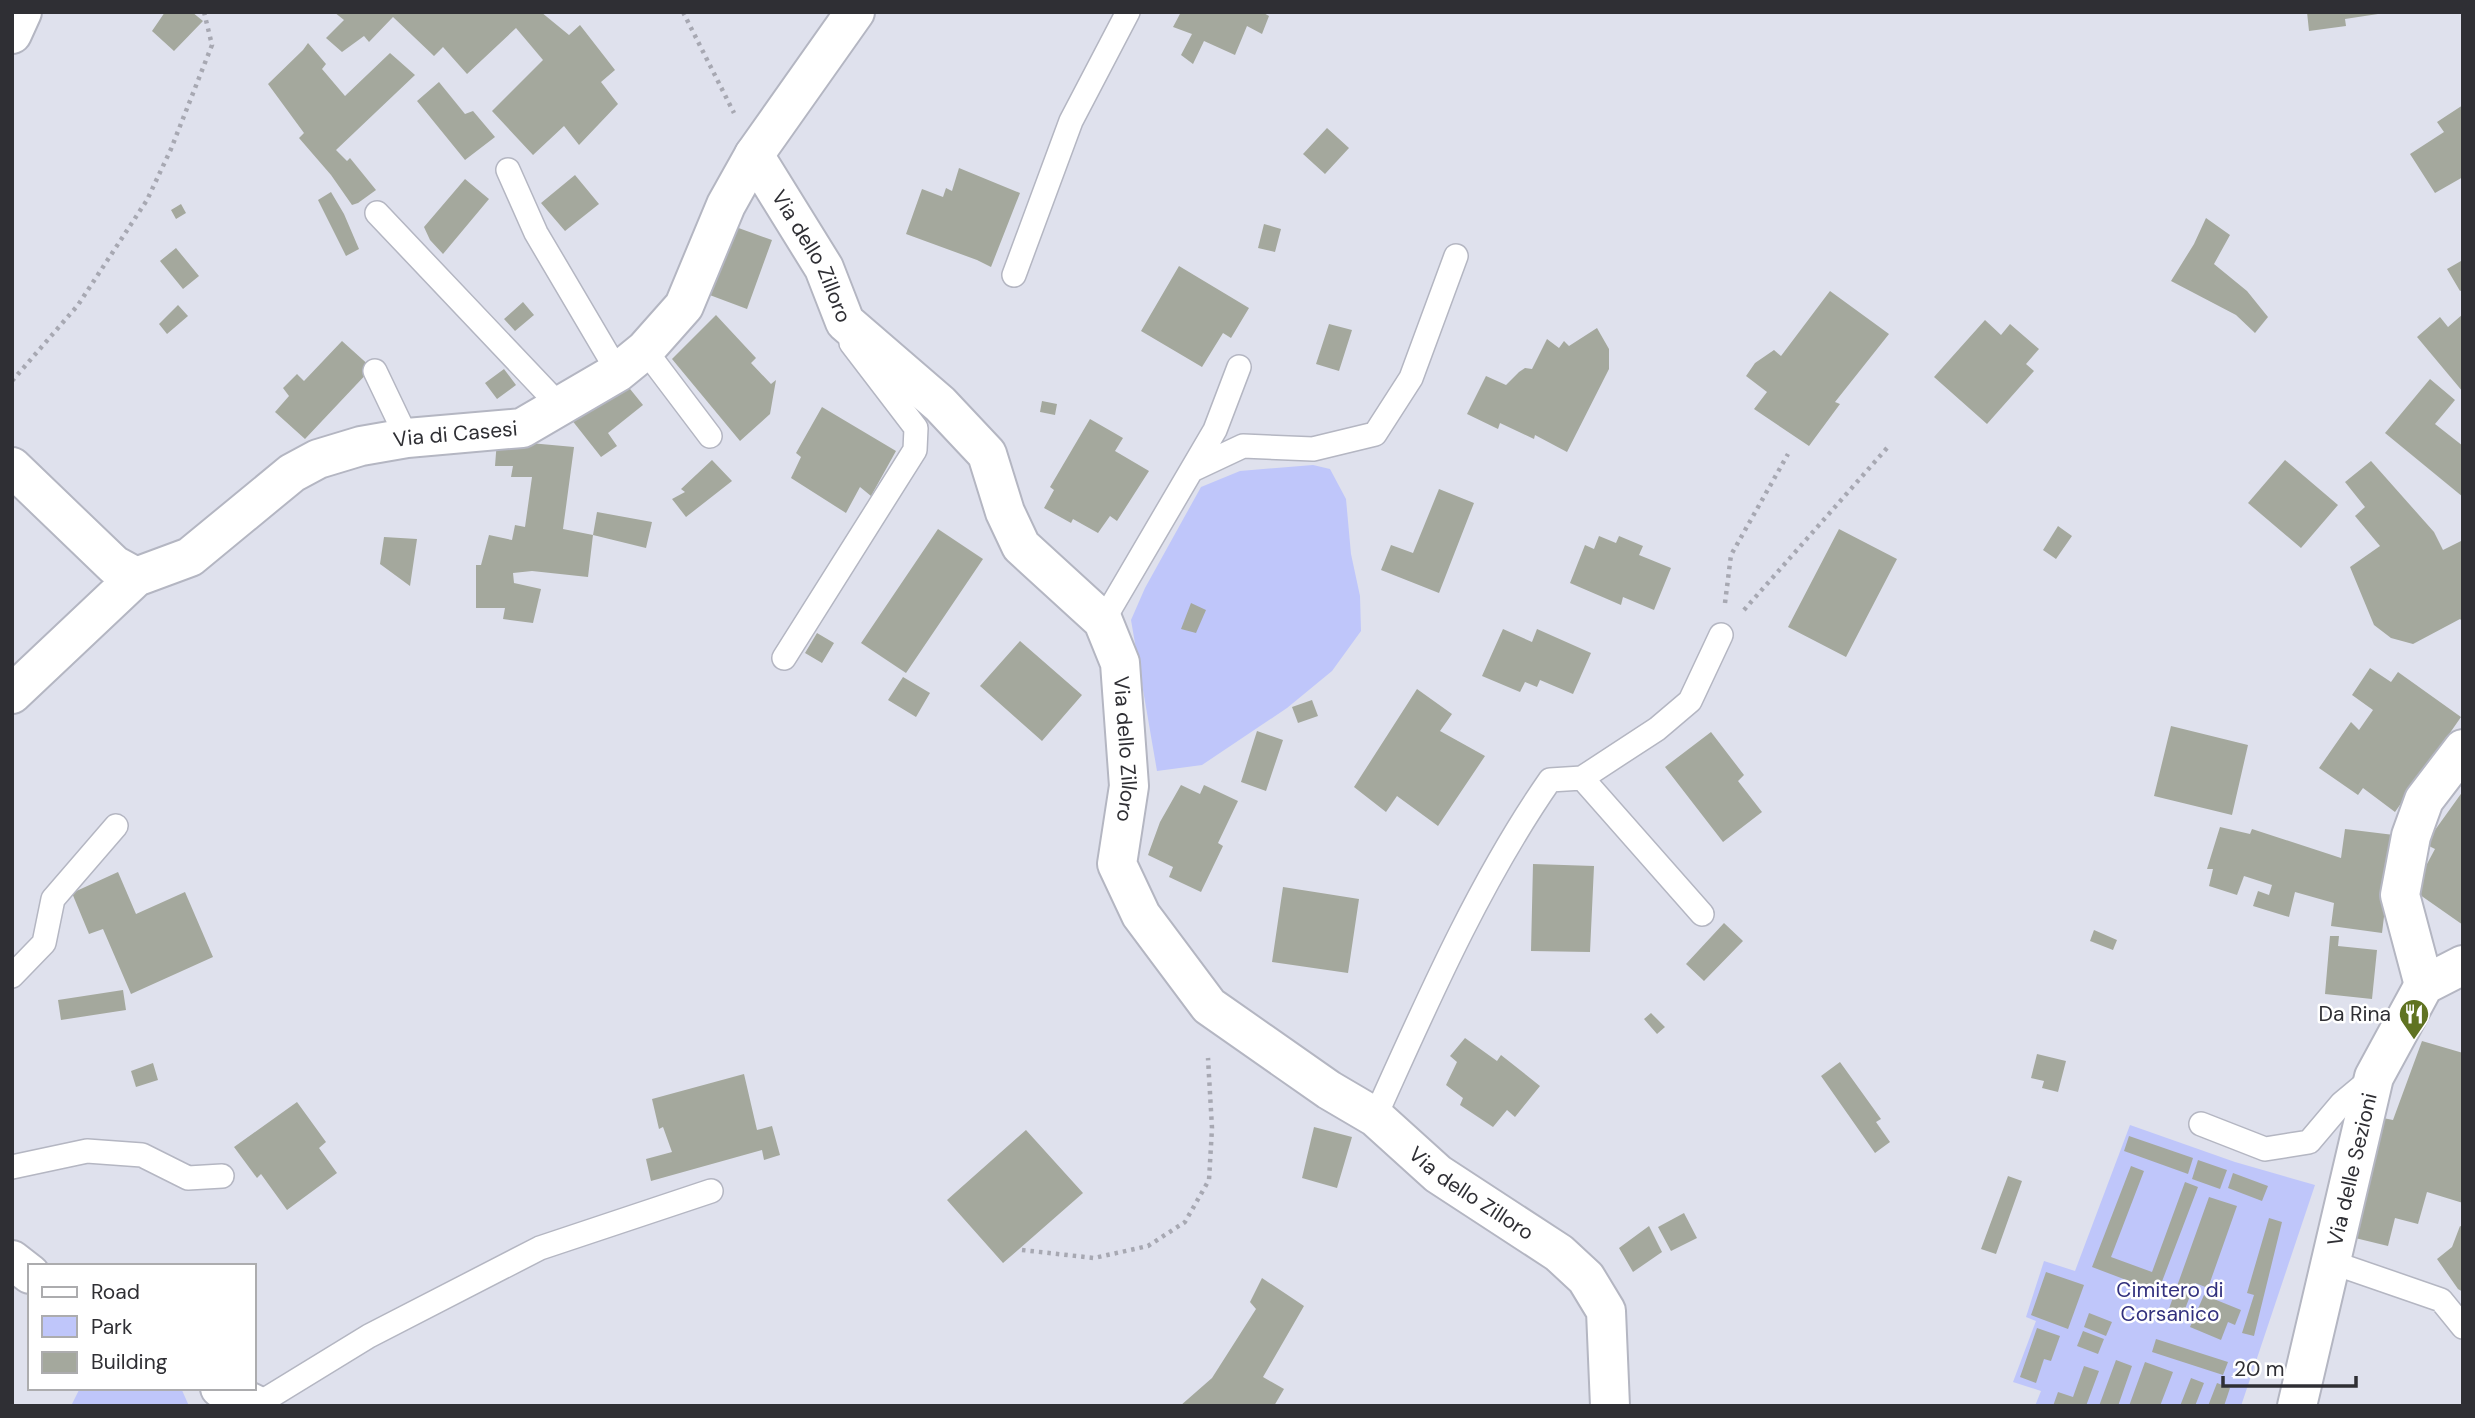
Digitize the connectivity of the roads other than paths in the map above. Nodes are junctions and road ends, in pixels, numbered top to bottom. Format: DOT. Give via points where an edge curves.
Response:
graph roads {
  1 [pos="22,12"];
  2 [pos="855,12"];
  3 [pos="1128,12"];
  4 [pos="12,34"];
  5 [pos="754,155"];
  6 [pos="508,170"];
  7 [pos="377,213"];
  8 [pos="1457,256"];
  9 [pos="1014,275"];
  10 [pos="845,322"];
  11 [pos="632,361"];
  12 [pos="1238,367"];
  13 [pos="375,372"];
  14 [pos="559,405"];
  15 [pos="710,436"];
  16 [pos="407,438"];
  17 [pos="12,467"];
  18 [pos="1192,470"];
  19 [pos="136,577"];
  20 [pos="1103,621"];
  21 [pos="1721,635"];
  22 [pos="784,658"];
  23 [pos="12,694"];
  24 [pos="2463,749"];
  25 [pos="1582,778"];
  26 [pos="116,826"];
  27 [pos="1702,914"];
  28 [pos="2463,965"];
  29 [pos="12,976"];
  30 [pos="2424,985"];
  31 [pos="2374,1077"];
  32 [pos="1375,1117"];
  33 [pos="2200,1124"];
  34 [pos="12,1167"];
  35 [pos="222,1176"];
  36 [pos="711,1191"];
  37 [pos="12,1261"];
  38 [pos="2330,1262"];
  39 [pos="28,1273"];
  40 [pos="2463,1327"];
  41 [pos="224,1390"];
  42 [pos="258,1405"];
  43 [pos="1610,1406"];
  44 [pos="2297,1406"];
  1 -- 4 [label="street"];
  2 -- 5 [label="street, Via di Casesi"];
  3 -- 9 [label="lane" via="1070,121"];
  5 -- 10 [label="street, Via dello Zilloro" via="824,268"];
  5 -- 11 [label="street, Via di Casesi" via="726,205 684,306"];
  6 -- 11 [label="lane" via="536,233"];
  7 -- 14 [label="lane"];
  8 -- 18 [label="lane" via="1411,378 1375,434 1313,449 1242,446"];
  10 -- 20 [label="street, Via dello Zilloro" via="940,404 988,454 1005,512 1021,546"];
  10 -- 22 [label="lane" via="851,345 915,428 915,450"];
  11 -- 14 [label="street, Via di Casesi"];
  11 -- 15 [label="lane"];
  12 -- 18 [label="lane" via="1215,430"];
  13 -- 16 [label="lane"];
  14 -- 16 [label="street, Via di Casesi" via="522,428"];
  16 -- 19 [label="street, Via di Casesi" via="318,459 292,473 190,557"];
  17 -- 19 [label="street" via="114,565"];
  18 -- 20 [label="lane"];
  19 -- 23 [label="street, Via di Casesi"];
  20 -- 32 [label="street, Via dello Zilloro" via="1120,663 1129,786 1117,863 1141,915 1209,1006"];
  21 -- 25 [label="lane" via="1690,701 1657,729"];
  24 -- 30 [label="street" via="2424,800 2411,836 2400,895"];
  25 -- 27 [label="lane"];
  25 -- 32 [label="lane" via="1550,780 1523,818 1437,980"];
  26 -- 29 [label="lane" via="53,899 44,943"];
  28 -- 30 [label="street"];
  30 -- 31 [label="street, Via delle Sezioni"];
  31 -- 33 [label="lane" via="2343,1103 2309,1142 2265,1149"];
  31 -- 38 [label="street, Via delle Sezioni"];
  32 -- 43 [label="street, Via dello Zilloro" via="1438,1174 1559,1253 1586,1278 1606,1311"];
  34 -- 35 [label="lane" via="87,1151 142,1155 188,1178"];
  36 -- 42 [label="lane" via="540,1248 369,1336"];
  37 -- 39 [label="street"];
  38 -- 40 [label="lane" via="2441,1300"];
  38 -- 44 [label="street, Via delle Sezioni"];
  41 -- 42 [label="street"];
}
